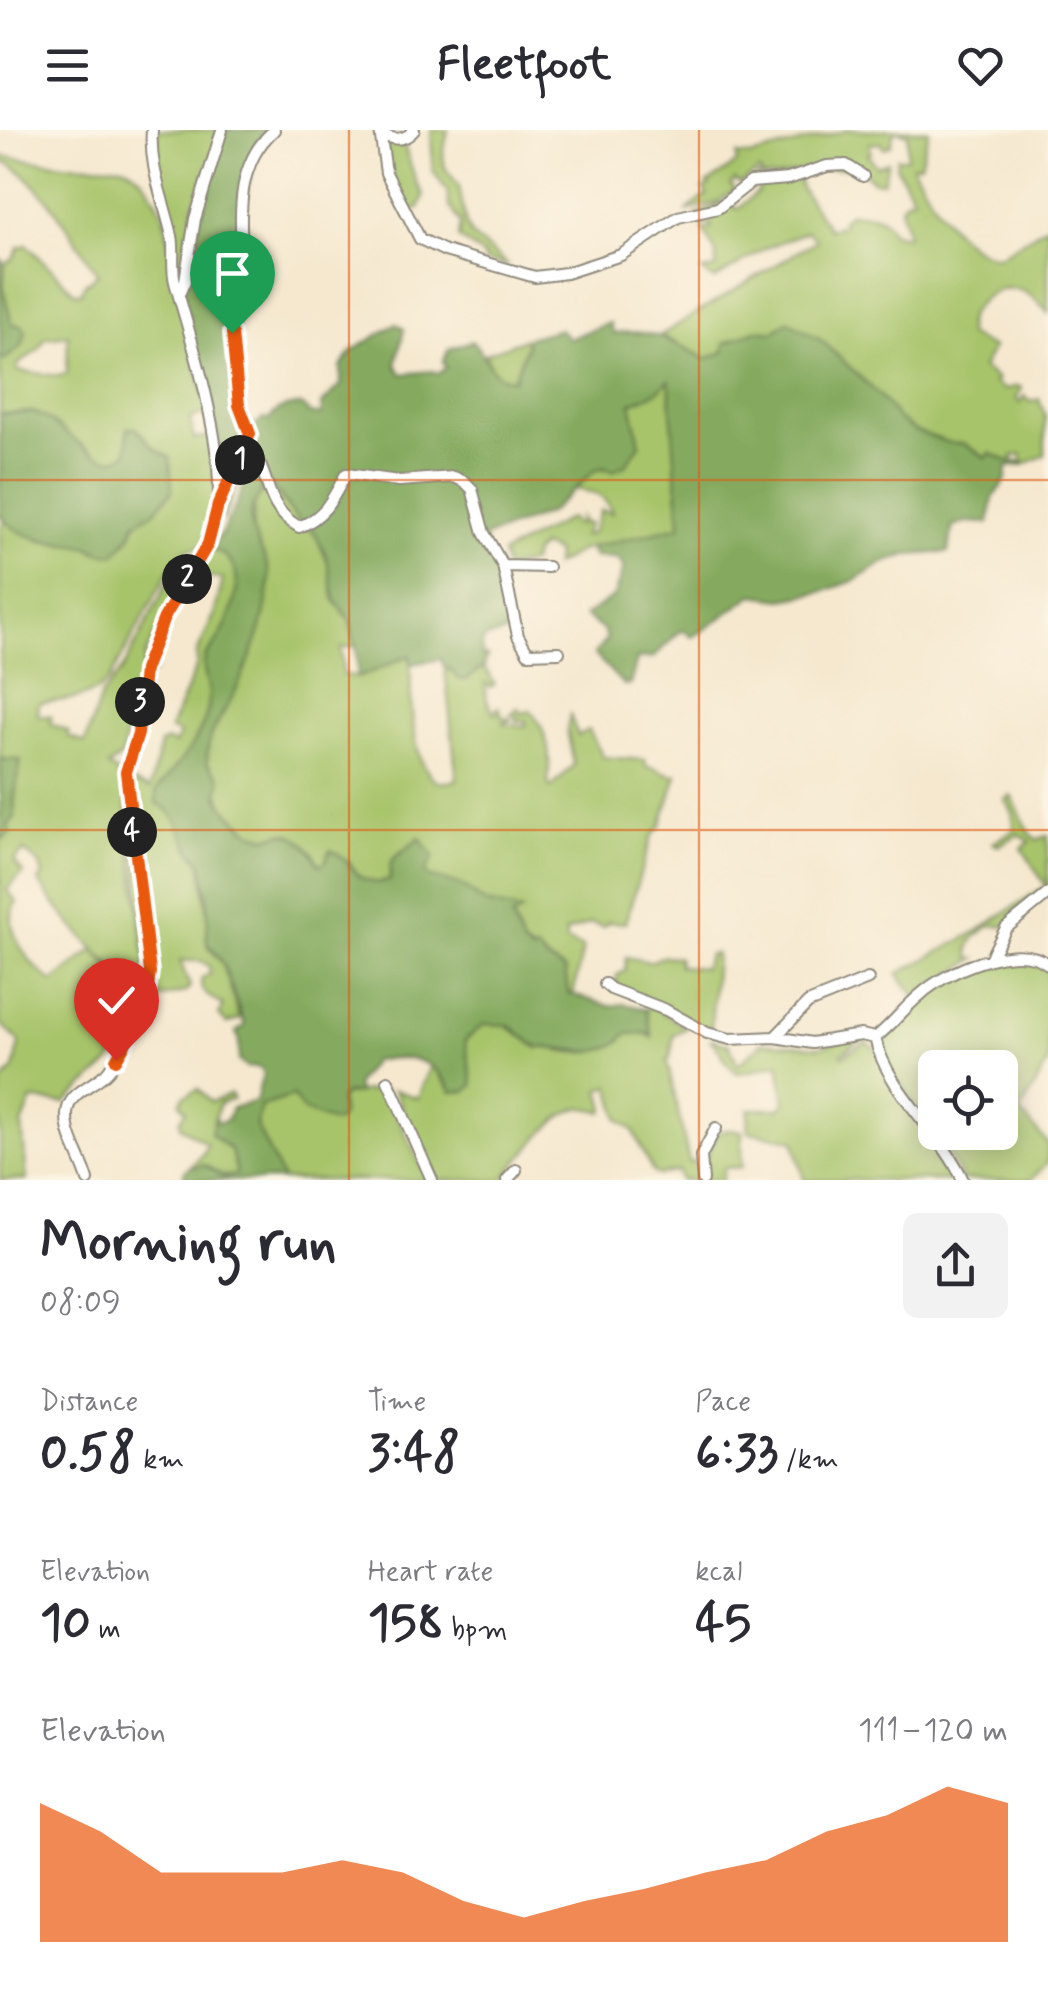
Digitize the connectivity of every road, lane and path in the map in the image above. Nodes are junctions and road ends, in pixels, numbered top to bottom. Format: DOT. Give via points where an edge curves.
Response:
graph roads {
  1 [pos="152,130"];
  2 [pos="222,130"];
  3 [pos="274,130"];
  4 [pos="414,130"];
  5 [pos="380,131"];
  6 [pos="863,176"];
  7 [pos="180,292"];
  8 [pos="246,447"];
  9 [pos="218,505"];
  10 [pos="502,566"];
  11 [pos="548,567"];
  12 [pos="559,652"];
  13 [pos="1048,894"];
  14 [pos="990,959"];
  15 [pos="1048,964"];
  16 [pos="868,979"];
  17 [pos="605,984"];
  18 [pos="775,1037"];
  19 [pos="875,1038"];
  20 [pos="388,1082"];
  21 [pos="716,1128"];
  22 [pos="516,1170"];
  23 [pos="88,1180"];
  24 [pos="432,1180"];
  25 [pos="507,1180"];
  26 [pos="704,1180"];
  27 [pos="964,1180"];
  1 -- 7 [label="street" via="154,171"];
  2 -- 7 [label="street"];
  3 -- 8 [label="street" via="249,160 243,188 243,291 232,333 239,405 250,434"];
  4 -- 5 [label="street" via="397,140"];
  5 -- 6 [label="street" via="386,174 420,238 536,276 621,255 678,217 718,208 751,182 827,166 846,165"];
  7 -- 9 [label="street" via="216,440"];
  8 -- 9 [label="street"];
  8 -- 10 [label="street" via="259,458 269,497 300,527 328,508 346,474 466,482"];
  9 -- 23 [label="street" via="208,544 148,659 126,772 150,972 143,1012 107,1072 68,1106 67,1127"];
  10 -- 11 [label="street"];
  10 -- 12 [label="street" via="528,654"];
  13 -- 14 [label="street" via="1006,928"];
  14 -- 15 [label="street" via="1031,954"];
  14 -- 19 [label="street" via="921,993"];
  16 -- 18 [label="street" via="808,1003"];
  17 -- 18 [label="street" via="707,1033 730,1040"];
  18 -- 19 [label="street" via="812,1043"];
  19 -- 27 [label="street" via="888,1072"];
  20 -- 24 [label="street"];
  21 -- 26 [label="street" via="701,1156"];
  22 -- 25 [label="street"];
}
